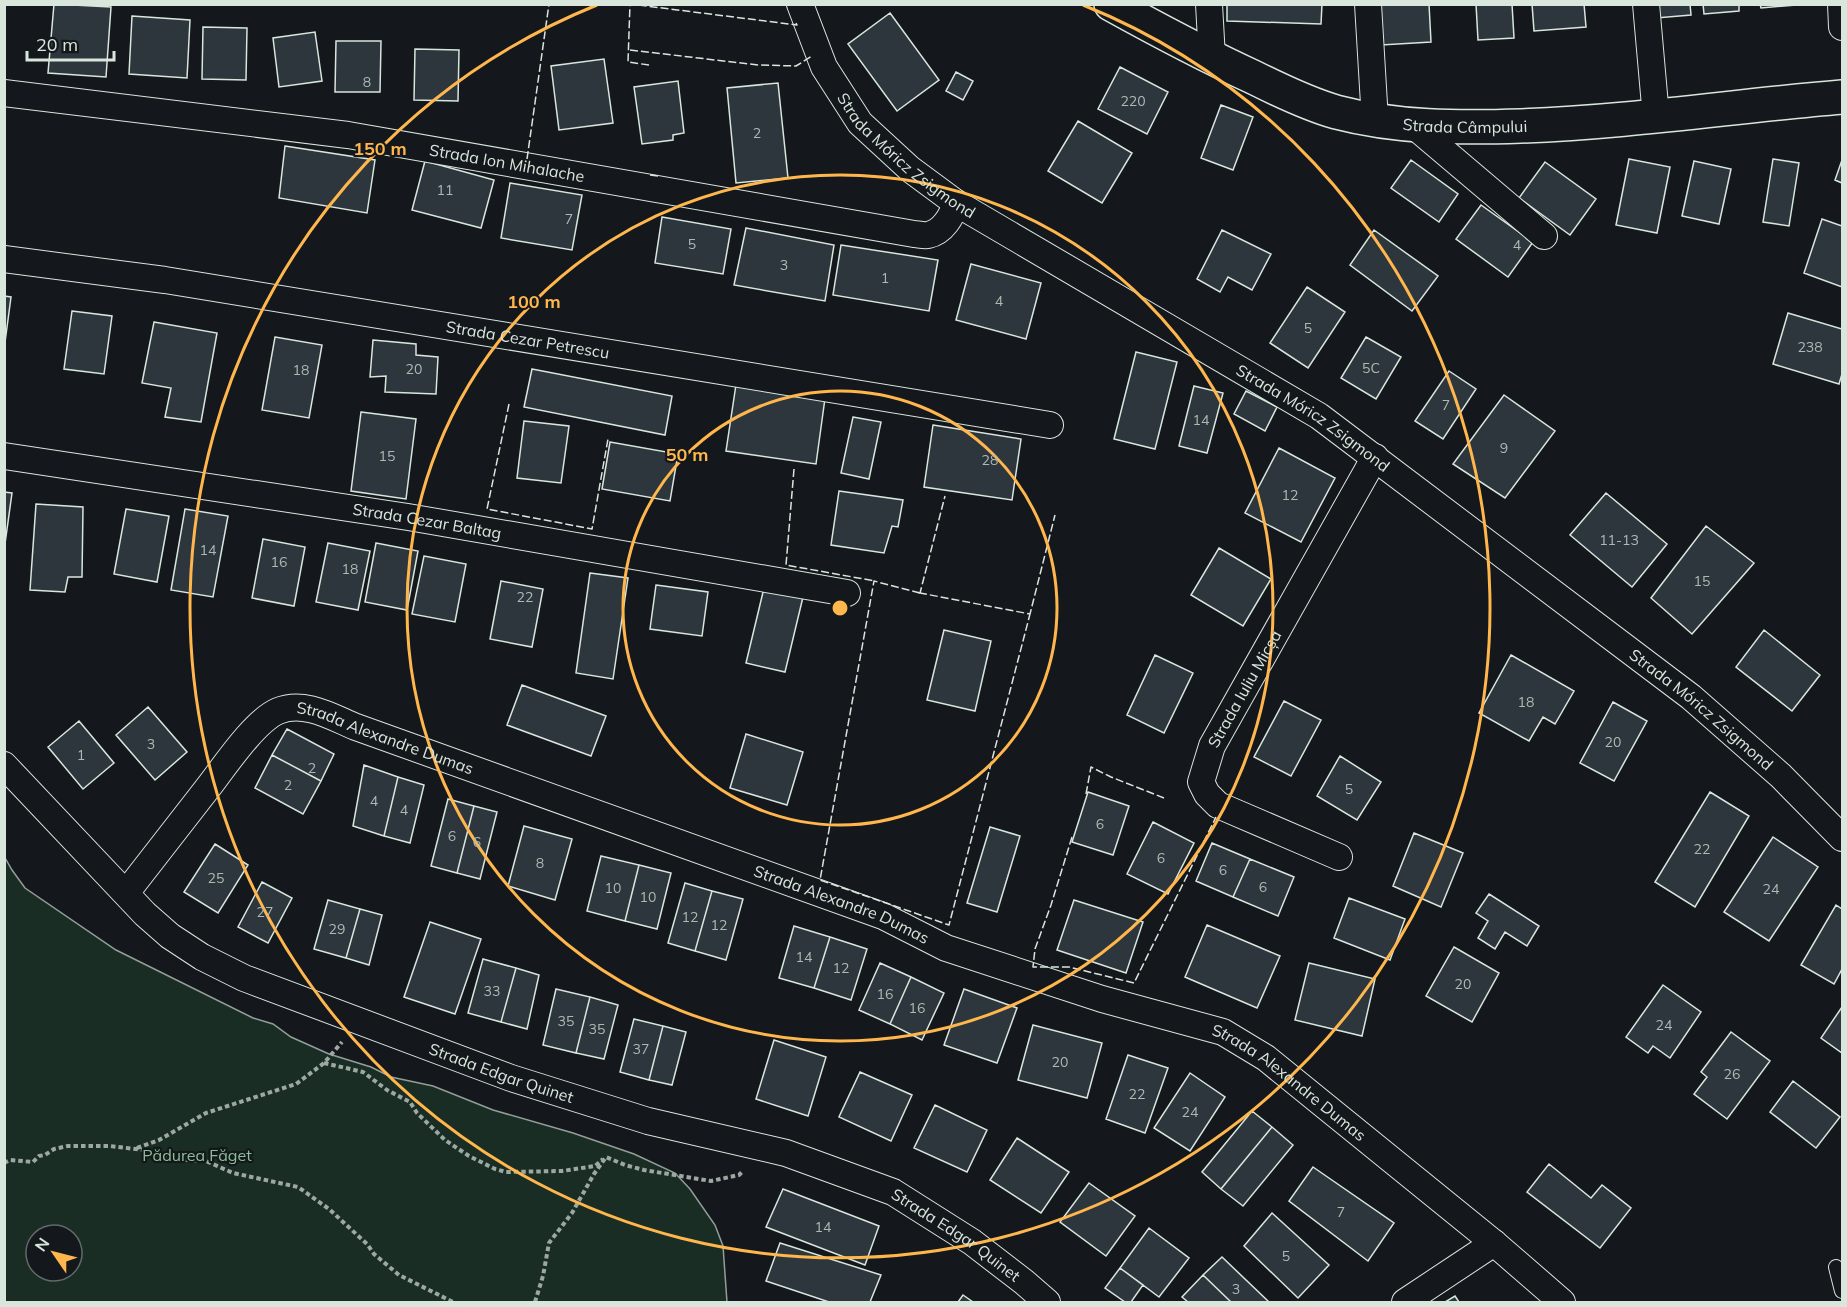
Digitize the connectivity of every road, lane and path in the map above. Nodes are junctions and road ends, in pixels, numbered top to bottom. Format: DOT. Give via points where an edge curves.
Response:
graph roads {
  1 [pos="800,4"];
  2 [pos="1209,4"];
  3 [pos="1368,4"];
  4 [pos="1646,4"];
  5 [pos="1841,4"];
  6 [pos="1123,8"];
  7 [pos="1842,27"];
  8 [pos="1212,58"];
  9 [pos="4,93"];
  10 [pos="1842,97"];
  11 [pos="1656,117"];
  12 [pos="1375,121"];
  13 [pos="1413,125"];
  14 [pos="956,203"];
  15 [pos="1544,236"];
  16 [pos="4,259"];
  17 [pos="1050,425"];
  18 [pos="4,456"];
  19 [pos="1375,457"];
  20 [pos="847,592"];
  21 [pos="4,765"];
  22 [pos="1842,838"];
  23 [pos="1339,857"];
  24 [pos="126,893"];
  25 [pos="356,1019"];
  26 [pos="324,1062"];
  27 [pos="764,1148"];
  28 [pos="136,1149"];
  29 [pos="606,1157"];
  30 [pos="4,1163"];
  31 [pos="1494,1243"];
  32 [pos="1836,1267"];
  33 [pos="1842,1291"];
  34 [pos="453,1302"];
  35 [pos="535,1302"];
  36 [pos="1047,1302"];
  37 [pos="1405,1302"];
  38 [pos="1562,1302"];
  1 -- 14 [label="street, Strada Móricz Zsigmond" via="824,67 860,123 910,169"];
  2 -- 8 [label="street"];
  3 -- 12 [label="street"];
  4 -- 11 [label="street"];
  5 -- 7 [label="street"];
  6 -- 8 [label="street, Strada Câmpului"];
  8 -- 12 [label="street, Strada Câmpului" via="1282,92"];
  9 -- 14 [label="street, Strada Ion Mihalache" via="348,135 914,234 930,235 944,225"];
  10 -- 11 [label="street, Strada Câmpului"];
  11 -- 13 [label="street, Strada Câmpului" via="1463,128"];
  12 -- 13 [label="street, Strada Câmpului"];
  13 -- 15 [label="street"];
  14 -- 19 [label="street, Strada Móricz Zsigmond" via="1319,416"];
  16 -- 17 [label="street, Strada Cezar Petrescu" via="165,280"];
  18 -- 20 [label="street, Strada Cezar Baltag" via="408,517"];
  19 -- 22 [label="street, Strada Móricz Zsigmond" via="1690,697 1781,776"];
  19 -- 23 [label="street, Strada Iuliu Micșa" via="1212,746 1201,782 1218,805"];
  21 -- 24 [label="street, Strada Edgar Quinet"];
  24 -- 25 [label="street, Strada Edgar Quinet" via="170,936 202,957 244,978"];
  24 -- 31 [label="street, Strada Alexandre Dumas" via="264,719 279,710 302,707 883,916 946,948 1102,999 1223,1032 1266,1058"];
  25 -- 26 [label="path"];
  25 -- 27 [label="street, Strada Edgar Quinet" via="511,1077 636,1118"];
  26 -- 28 [label="path" via="296,1084 206,1113"];
  26 -- 29 [label="path" via="363,1072 410,1102 445,1140 469,1156 506,1172 562,1171 595,1166"];
  27 -- 29 [label="path" via="739,1175 711,1181 644,1170"];
  27 -- 36 [label="street, Strada Edgar Quinet" via="893,1192 972,1242"];
  28 -- 30 [label="path" via="68,1146 54,1149 33,1162"];
  28 -- 34 [label="path" via="206,1161 233,1173 297,1187 329,1209 399,1275"];
  29 -- 35 [label="path" via="549,1243"];
  31 -- 37 [label="street"];
  31 -- 38 [label="street, Strada Alexandre Dumas"];
  32 -- 33 [label="lane"];
}
